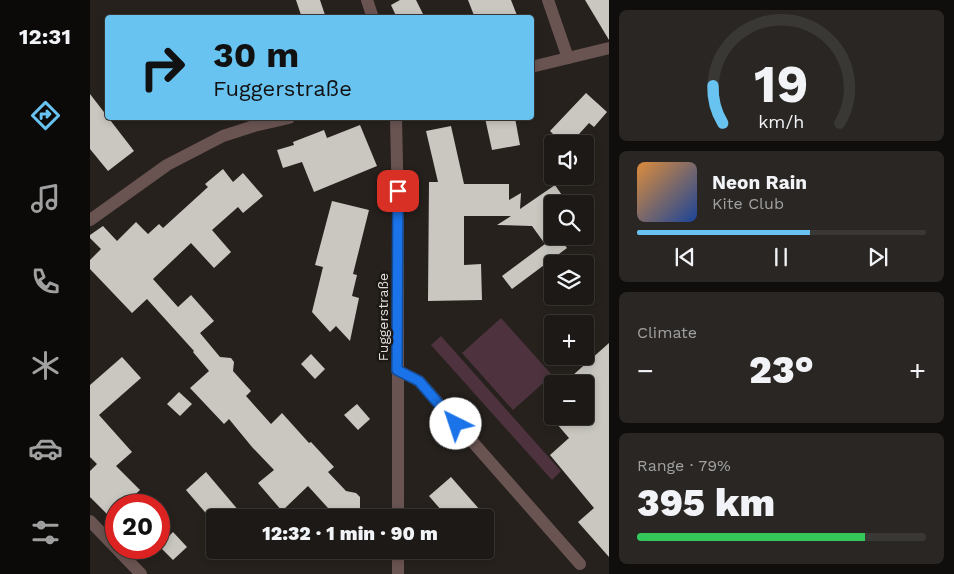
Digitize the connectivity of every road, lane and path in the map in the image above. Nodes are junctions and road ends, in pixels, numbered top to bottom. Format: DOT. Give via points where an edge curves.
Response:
graph roads {
  1 [pos="368,0"];
  2 [pos="548,0"];
  3 [pos="372,15"];
  4 [pos="609,48"];
  5 [pos="568,58"];
  6 [pos="534,66"];
  7 [pos="280,120"];
  8 [pos="396,120"];
  9 [pos="90,220"];
  10 [pos="397,370"];
  11 [pos="398,509"];
  12 [pos="90,521"];
  13 [pos="398,559"];
  14 [pos="580,564"];
  15 [pos="140,574"];
  16 [pos="398,574"];
  1 -- 3 [label="street"];
  2 -- 5 [label="street"];
  4 -- 5 [label="street"];
  5 -- 6 [label="street"];
  7 -- 9 [label="street" via="223,136 167,165"];
  8 -- 10 [label="street, Fuggerstraße"];
  10 -- 11 [label="street, Fuggerstraße"];
  10 -- 14 [label="street" via="419,381"];
  12 -- 15 [label="street"];
  13 -- 16 [label="street"];
}
